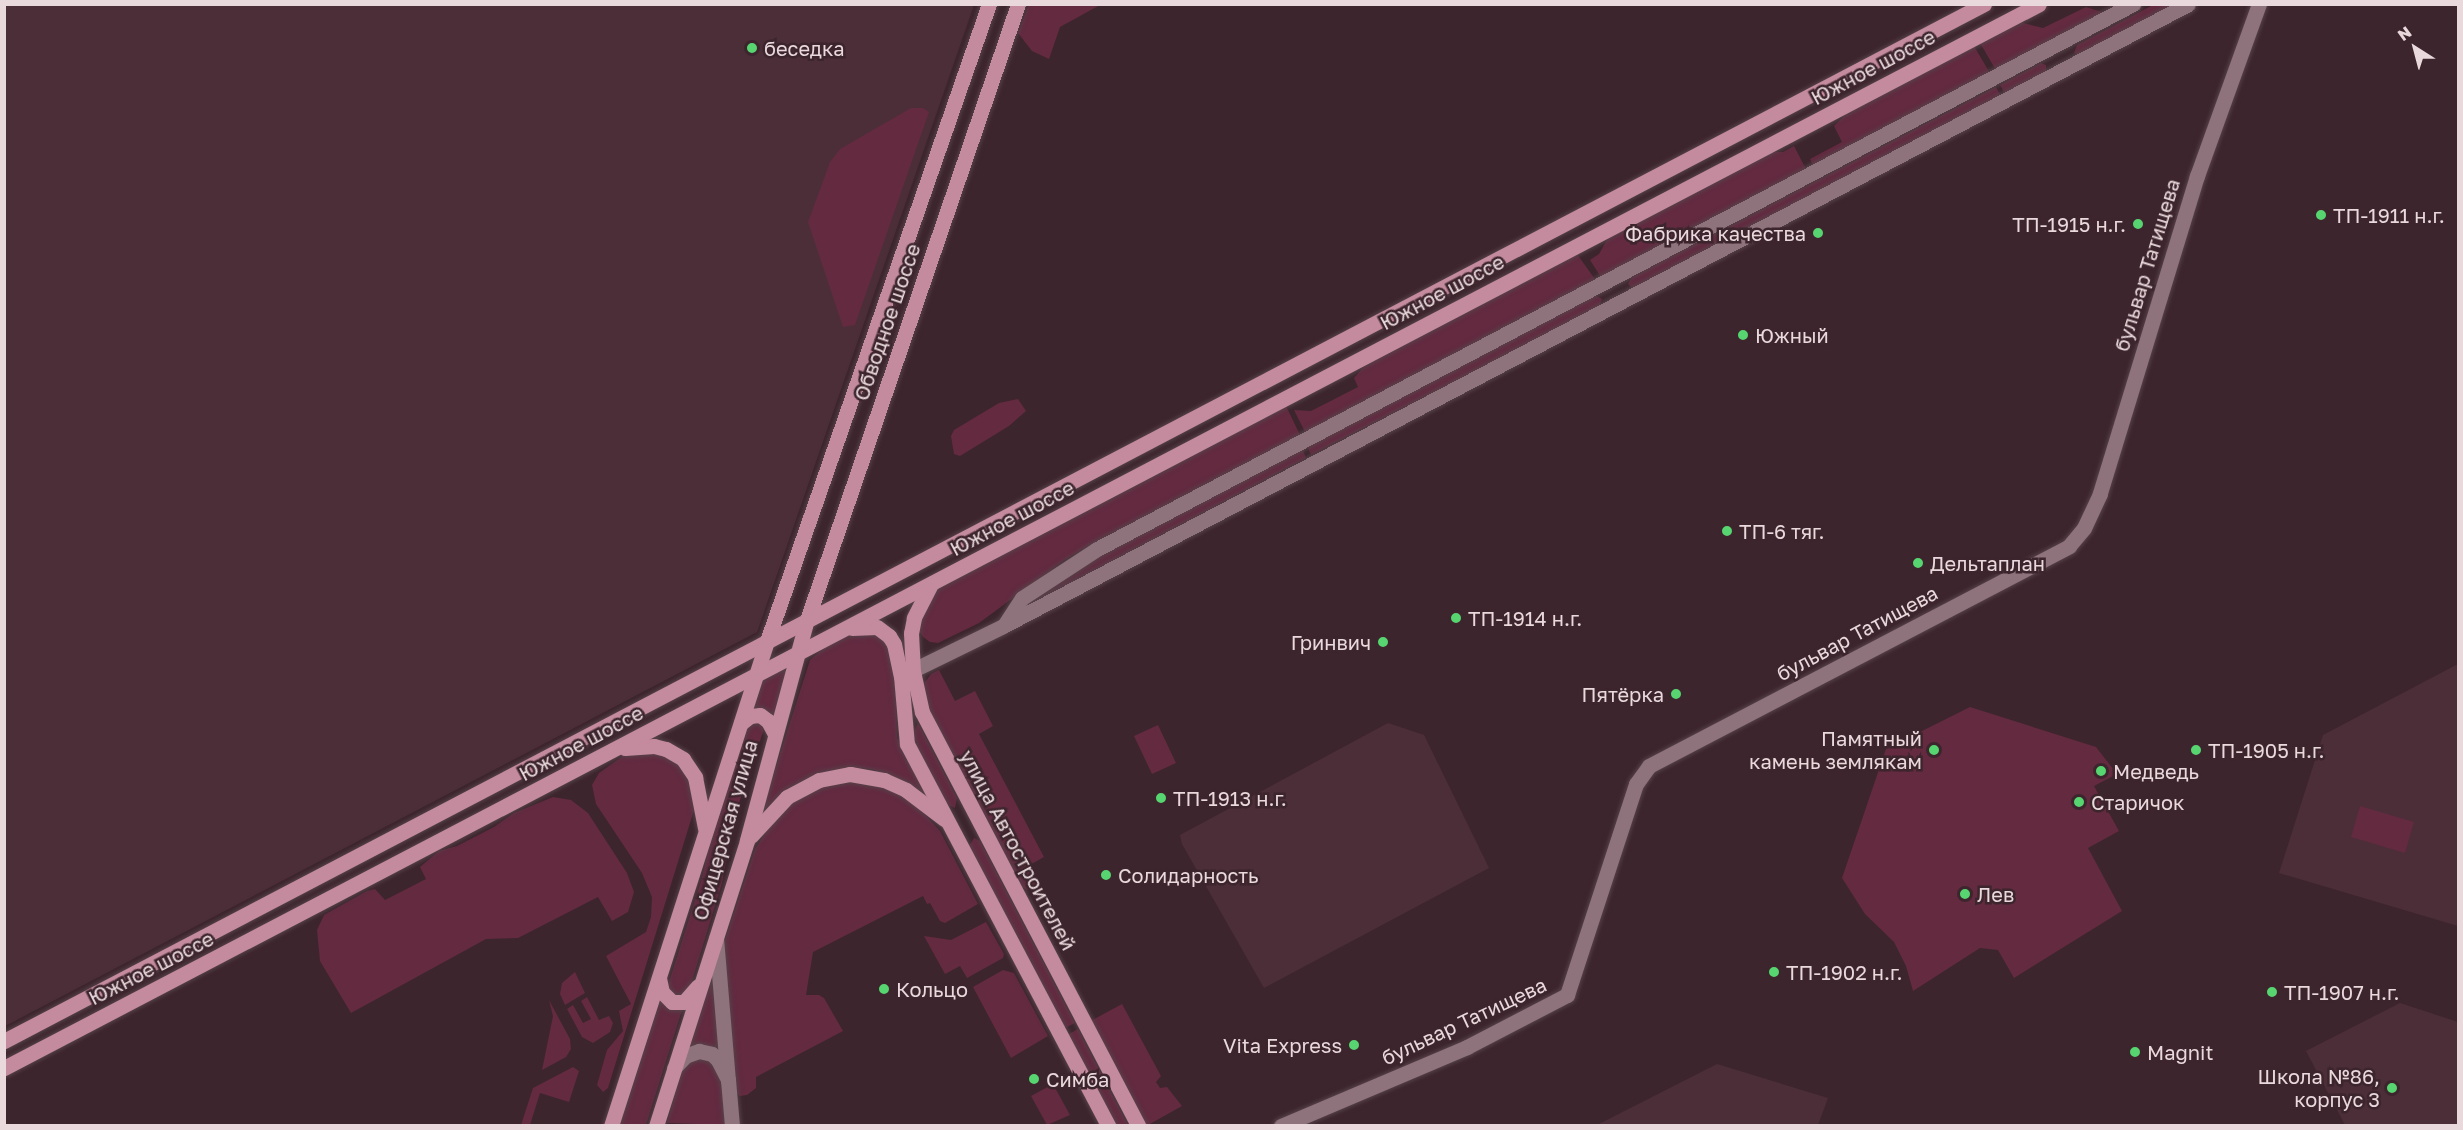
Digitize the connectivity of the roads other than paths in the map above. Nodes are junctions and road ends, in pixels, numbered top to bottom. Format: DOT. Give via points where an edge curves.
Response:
graph roads {
  1 [pos="989,4"];
  2 [pos="1018,4"];
  3 [pos="1984,4"];
  4 [pos="2038,4"];
  5 [pos="2133,4"];
  6 [pos="2188,4"];
  7 [pos="2259,4"];
  8 [pos="931,584"];
  9 [pos="806,623"];
  10 [pos="1004,626"];
  11 [pos="846,628"];
  12 [pos="766,644"];
  13 [pos="797,653"];
  14 [pos="907,674"];
  15 [pos="756,675"];
  16 [pos="741,723"];
  17 [pos="775,734"];
  18 [pos="616,749"];
  19 [pos="981,826"];
  20 [pos="706,832"];
  21 [pos="955,832"];
  22 [pos="747,840"];
  23 [pos="716,938"];
  24 [pos="659,978"];
  25 [pos="703,979"];
  26 [pos="4,1041"];
  27 [pos="4,1068"];
  28 [pos="674,1068"];
  29 [pos="728,1080"];
  30 [pos="611,1125"];
  31 [pos="656,1125"];
  32 [pos="732,1125"];
  33 [pos="1108,1125"];
  34 [pos="1138,1125"];
  35 [pos="1281,1125"];
  1 -- 12 [label="main road, Обводное шоссе"];
  2 -- 9 [label="main road, Обводное шоссе"];
  3 -- 9 [label="main road, Южное шоссе"];
  4 -- 8 [label="main road, Южное шоссе"];
  5 -- 10 [label="street" via="1096,549 1022,598"];
  6 -- 10 [label="street"];
  7 -- 35 [label="street, бульвар Татищева" via="2197,176 2100,493 2084,528 2069,546 1649,766 1636,784 1567,996 1467,1047"];
  8 -- 11 [label="main road, Южное шоссе"];
  8 -- 14 [label="main road, улица Автостроителей" via="914,618"];
  9 -- 12 [label="main road, Южное шоссе"];
  9 -- 13 [label="main road, Обводное шоссе"];
  10 -- 14 [label="street"];
  11 -- 13 [label="main road, Южное шоссе"];
  11 -- 14 [label="main road, улица Автостроителей" via="877,627 890,636"];
  12 -- 15 [label="main road, Офицерская улица"];
  12 -- 26 [label="main road, Южное шоссе"];
  13 -- 15 [label="main road, Южное шоссе"];
  13 -- 17 [label="main road, Офицерская улица"];
  14 -- 19 [label="main road, улица Автостроителей" via="922,712"];
  14 -- 21 [label="main road, улица Автостроителей" via="907,744"];
  15 -- 16 [label="main road, Офицерская улица"];
  15 -- 18 [label="main road, Южное шоссе"];
  16 -- 17 [label="main road, Офицерская улица" via="760,715"];
  16 -- 20 [label="main road, Офицерская улица"];
  17 -- 22 [label="main road, Офицерская улица"];
  18 -- 20 [label="main road, Офицерская улица" via="654,746 683,759 695,777"];
  18 -- 27 [label="main road, Южное шоссе"];
  19 -- 21 [label="main road"];
  19 -- 34 [label="main road, улица Автостроителей"];
  20 -- 24 [label="main road, Офицерская улица"];
  21 -- 22 [label="main road, улица Автостроителей" via="906,790 884,780 850,774 819,780 787,797"];
  21 -- 33 [label="main road, улица Автостроителей"];
  22 -- 23 [label="main road, Офицерская улица"];
  23 -- 25 [label="main road, Офицерская улица"];
  23 -- 29 [label="street, Офицерская улица"];
  24 -- 25 [label="main road, Офицерская улица" via="662,992 678,1003 691,997"];
  24 -- 30 [label="main road, Офицерская улица"];
  25 -- 28 [label="main road, Офицерская улица"];
  28 -- 29 [label="street" via="685,1056 707,1052 718,1060"];
  28 -- 31 [label="main road, Офицерская улица"];
  29 -- 32 [label="street, Офицерская улица"];
}
